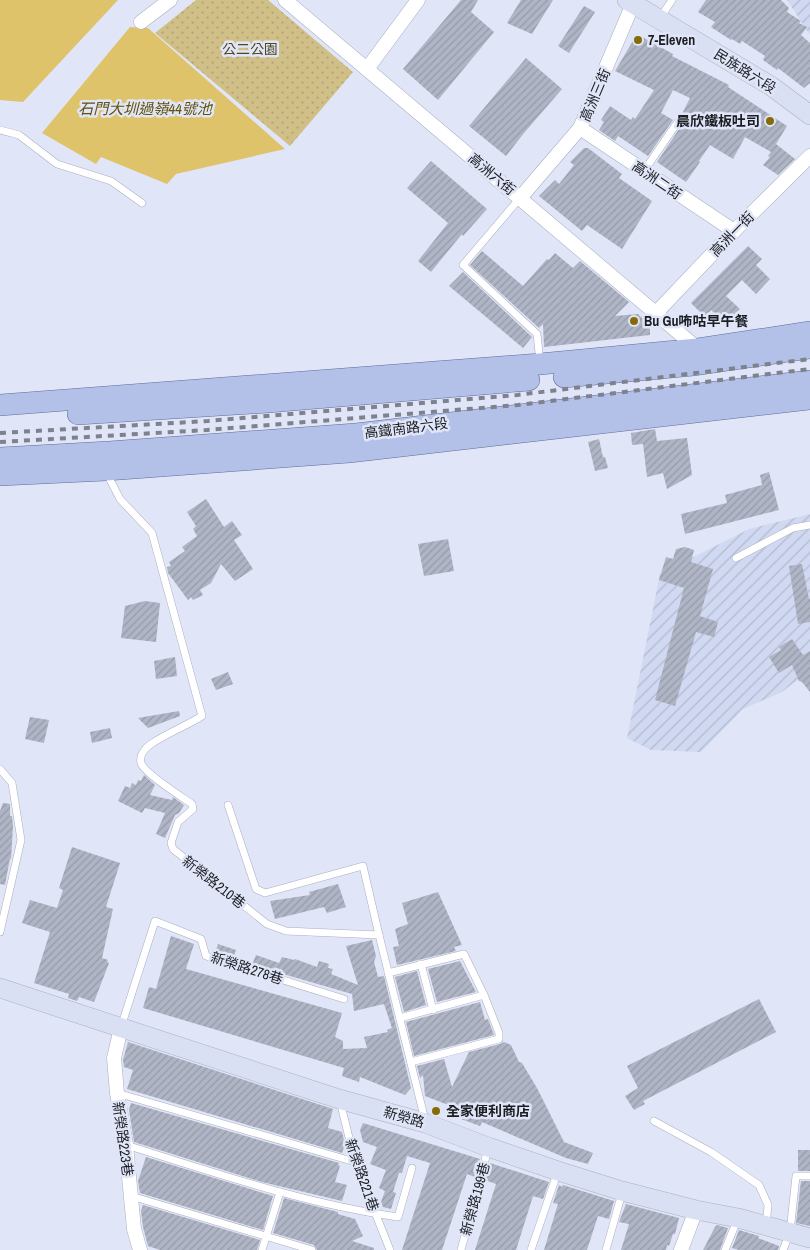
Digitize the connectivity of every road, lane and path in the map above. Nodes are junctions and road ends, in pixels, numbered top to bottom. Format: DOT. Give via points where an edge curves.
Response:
graph roads {
  1 [pos="170,0"];
  2 [pos="285,0"];
  3 [pos="418,0"];
  4 [pos="672,0"];
  5 [pos="630,2"];
  6 [pos="660,18"];
  7 [pos="141,22"];
  8 [pos="367,69"];
  9 [pos="810,115"];
  10 [pos="677,123"];
  11 [pos="580,128"];
  12 [pos="0,130"];
  13 [pos="810,156"];
  14 [pos="644,171"];
  15 [pos="520,198"];
  16 [pos="142,202"];
  17 [pos="734,231"];
  18 [pos="656,313"];
  19 [pos="810,332"];
  20 [pos="810,348"];
  21 [pos="698,349"];
  22 [pos="540,364"];
  23 [pos="342,380"];
  24 [pos="810,380"];
  25 [pos="810,399"];
  26 [pos="268,402"];
  27 [pos="0,405"];
  28 [pos="0,419"];
  29 [pos="356,434"];
  30 [pos="299,456"];
  31 [pos="0,458"];
  32 [pos="106,470"];
  33 [pos="0,475"];
  34 [pos="810,525"];
  35 [pos="736,558"];
  36 [pos="0,769"];
  37 [pos="228,805"];
  38 [pos="0,932"];
  39 [pos="379,935"];
  40 [pos="421,964"];
  41 [pos="388,973"];
  42 [pos="0,988"];
  43 [pos="484,995"];
  44 [pos="344,999"];
  45 [pos="433,1010"];
  46 [pos="400,1018"];
  47 [pos="121,1028"];
  48 [pos="411,1062"];
  49 [pos="117,1093"];
  50 [pos="339,1098"];
  51 [pos="654,1121"];
  52 [pos="425,1123"];
  53 [pos="126,1145"];
  54 [pos="488,1147"];
  55 [pos="355,1162"];
  56 [pos="412,1168"];
  57 [pos="558,1171"];
  58 [pos="810,1176"];
  59 [pos="622,1190"];
  60 [pos="280,1192"];
  61 [pos="131,1196"];
  62 [pos="696,1210"];
  63 [pos="375,1214"];
  64 [pos="738,1218"];
  65 [pos="766,1226"];
  66 [pos="790,1232"];
  67 [pos="266,1236"];
  68 [pos="810,1238"];
  69 [pos="140,1250"];
  70 [pos="262,1250"];
  71 [pos="312,1250"];
  72 [pos="390,1250"];
  73 [pos="461,1250"];
  74 [pos="531,1250"];
  75 [pos="606,1250"];
  76 [pos="681,1250"];
  77 [pos="725,1250"];
  78 [pos="783,1250"];
  1 -- 7 [label="street"];
  2 -- 8 [label="street, 高洲六街"];
  3 -- 8 [label="street"];
  4 -- 6 [label="lane"];
  5 -- 6 [label="street, 民族路六段"];
  5 -- 11 [label="street, 高洲三街"];
  6 -- 9 [label="street, 民族路六段" via="771,86"];
  8 -- 15 [label="street, 高洲六街"];
  10 -- 14 [label="lane"];
  11 -- 14 [label="street, 高洲二街"];
  11 -- 15 [label="street, 高洲三街"];
  12 -- 16 [label="lane" via="19,134 56,164 112,181"];
  13 -- 17 [label="street, 高洲一街"];
  14 -- 17 [label="street, 高洲二街"];
  15 -- 18 [label="street, 高洲六街"];
  15 -- 22 [label="lane" via="463,265 537,334"];
  17 -- 18 [label="street, 高洲一街"];
  18 -- 21 [label="street, 高洲六街"];
  19 -- 21 [label="main road"];
  20 -- 26 [label="main road" via="683,366"];
  21 -- 22 [label="main road"];
  22 -- 23 [label="main road"];
  23 -- 26 [label="main road"];
  23 -- 27 [label="main road"];
  24 -- 29 [label="main road, 高鐵南路六段"];
  25 -- 30 [label="main road, 高鐵南路六段"];
  26 -- 28 [label="main road"];
  29 -- 30 [label="main road"];
  29 -- 31 [label="main road, 高鐵南路六段"];
  30 -- 32 [label="main road, 高鐵南路六段"];
  32 -- 33 [label="main road, 高鐵南路六段"];
  32 -- 39 [label="lane, 新榮路210巷" via="120,499 152,532 202,716 151,744 141,756 144,768 192,804 193,809 178,822 171,843 173,850 267,924 286,931"];
  34 -- 35 [label="lane" via="793,528"];
  36 -- 38 [label="lane" via="12,783 21,840"];
  37 -- 39 [label="lane" via="256,889 265,893 363,866"];
  39 -- 41 [label="lane"];
  40 -- 41 [label="lane"];
  40 -- 43 [label="lane" via="464,954"];
  40 -- 45 [label="lane"];
  41 -- 46 [label="lane"];
  42 -- 47 [label="street, 新榮路"];
  43 -- 45 [label="lane"];
  43 -- 48 [label="lane" via="499,1039"];
  44 -- 47 [label="lane, 新榮路278巷" via="206,956 201,939 156,921"];
  45 -- 46 [label="lane"];
  46 -- 48 [label="lane"];
  47 -- 49 [label="street, 新榮路223巷" via="114,1058"];
  47 -- 50 [label="street, 新榮路"];
  48 -- 52 [label="lane"];
  49 -- 53 [label="street, 新榮路223巷"];
  49 -- 55 [label="lane"];
  50 -- 52 [label="street, 新榮路"];
  50 -- 55 [label="lane, 新榮路221巷"];
  51 -- 65 [label="lane" via="711,1152 758,1185 768,1205"];
  52 -- 54 [label="street, 新榮路"];
  53 -- 60 [label="lane"];
  53 -- 61 [label="street, 新榮路223巷"];
  54 -- 57 [label="street, 新榮路"];
  54 -- 73 [label="lane, 新榮路199巷"];
  55 -- 63 [label="lane, 新榮路221巷"];
  56 -- 63 [label="lane" via="398,1217"];
  57 -- 59 [label="street, 新榮路"];
  57 -- 74 [label="lane"];
  58 -- 66 [label="lane" via="796,1176"];
  59 -- 62 [label="street, 新榮路"];
  59 -- 75 [label="lane"];
  60 -- 63 [label="lane"];
  60 -- 67 [label="lane"];
  61 -- 67 [label="lane"];
  61 -- 69 [label="street, 新榮路223巷"];
  62 -- 64 [label="street, 新榮路"];
  62 -- 76 [label="street"];
  63 -- 72 [label="lane, 新榮路221巷"];
  64 -- 65 [label="street, 新榮路"];
  64 -- 77 [label="lane"];
  65 -- 66 [label="street, 新榮路"];
  66 -- 68 [label="street, 新榮路"];
  66 -- 78 [label="lane"];
  67 -- 70 [label="lane"];
  67 -- 71 [label="lane"];
}
